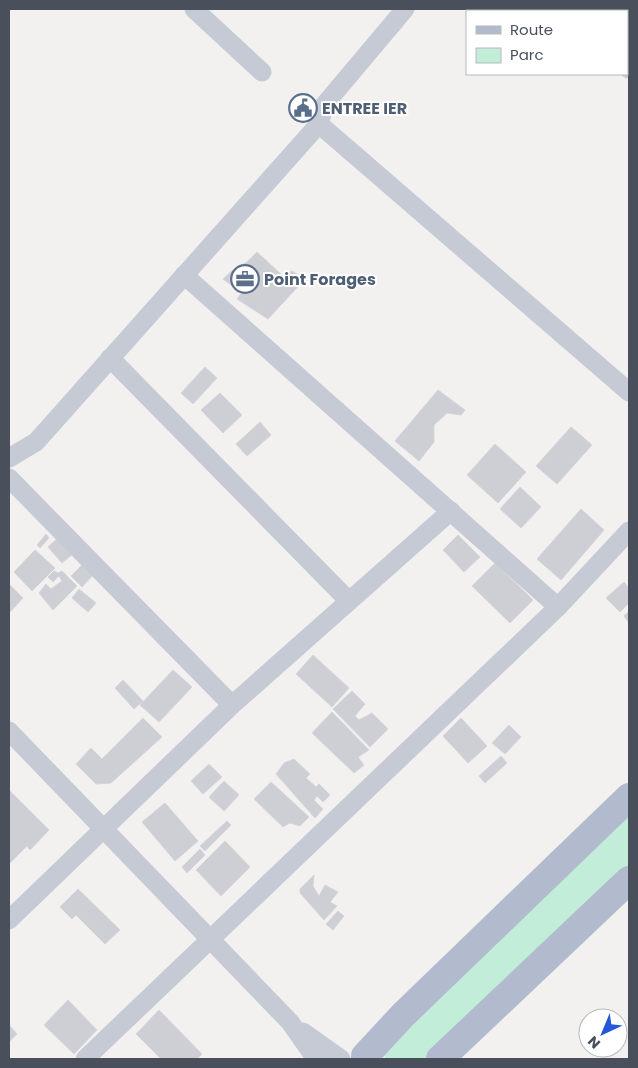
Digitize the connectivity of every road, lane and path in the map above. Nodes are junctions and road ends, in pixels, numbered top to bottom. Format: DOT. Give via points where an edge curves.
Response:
graph roads {
  1 [pos="194,9"];
  2 [pos="405,9"];
  3 [pos="262,72"];
  4 [pos="319,124"];
  5 [pos="184,275"];
  6 [pos="110,358"];
  7 [pos="629,392"];
  8 [pos="9,458"];
  9 [pos="9,478"];
  10 [pos="451,511"];
  11 [pos="629,531"];
  12 [pos="349,601"];
  13 [pos="558,607"];
  14 [pos="232,705"];
  15 [pos="9,732"];
  16 [pos="629,797"];
  17 [pos="102,828"];
  18 [pos="629,880"];
  19 [pos="9,920"];
  20 [pos="211,939"];
  21 [pos="290,1022"];
  22 [pos="85,1059"];
  23 [pos="316,1059"];
  24 [pos="357,1059"];
  25 [pos="440,1059"];
  1 -- 3 [label="street"];
  2 -- 4 [label="street" via="325,104"];
  4 -- 5 [label="street"];
  4 -- 7 [label="street"];
  5 -- 6 [label="street"];
  5 -- 10 [label="street"];
  6 -- 8 [label="street" via="36,442"];
  6 -- 12 [label="street"];
  9 -- 14 [label="street"];
  10 -- 12 [label="street"];
  10 -- 13 [label="street"];
  11 -- 13 [label="street"];
  12 -- 14 [label="street"];
  13 -- 20 [label="street"];
  14 -- 17 [label="street"];
  15 -- 17 [label="street"];
  16 -- 24 [label="main road"];
  17 -- 19 [label="street"];
  17 -- 20 [label="street"];
  18 -- 25 [label="main road"];
  20 -- 21 [label="street"];
  20 -- 22 [label="street"];
  21 -- 23 [label="street"];
  21 -- 24 [label="street"];
}
